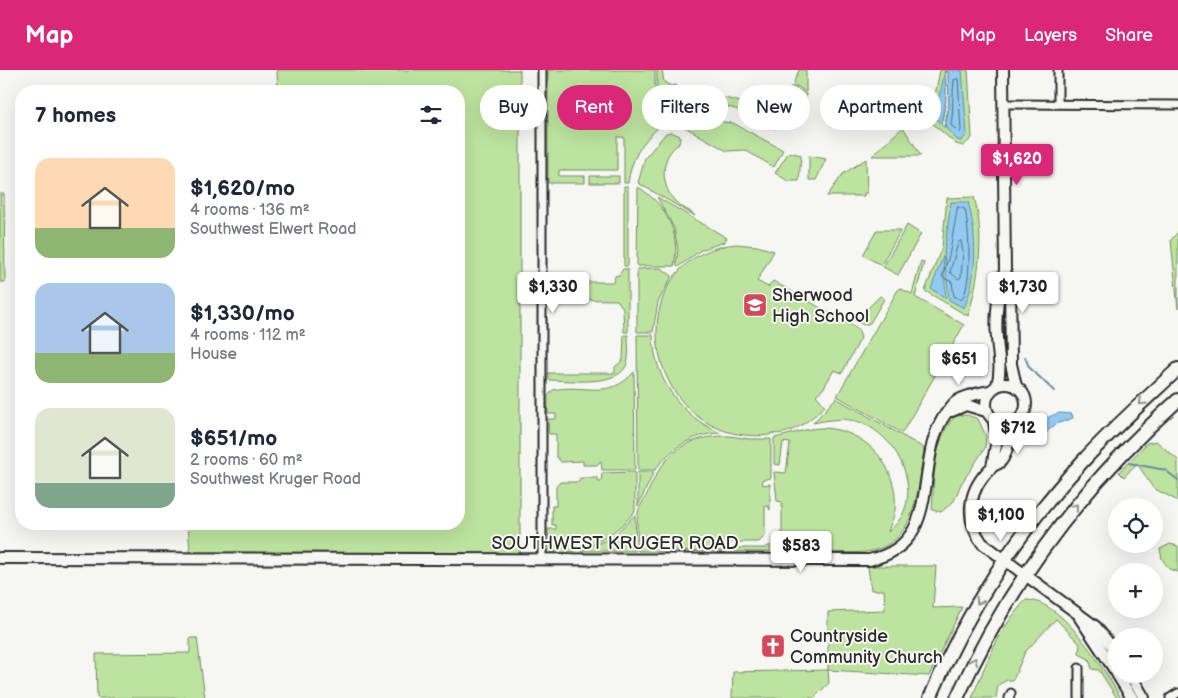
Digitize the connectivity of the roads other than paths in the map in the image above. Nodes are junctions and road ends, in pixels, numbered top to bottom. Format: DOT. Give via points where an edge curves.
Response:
graph roads {
  1 [pos="542,70"];
  2 [pos="1003,70"];
  3 [pos="1058,70"];
  4 [pos="1003,104"];
  5 [pos="1058,104"];
  6 [pos="1178,105"];
  7 [pos="1005,271"];
  8 [pos="1178,369"];
  9 [pos="1016,386"];
  10 [pos="994,388"];
  11 [pos="1178,400"];
  12 [pos="948,411"];
  13 [pos="986,411"];
  14 [pos="1019,419"];
  15 [pos="994,421"];
  16 [pos="992,467"];
  17 [pos="0,558"];
  18 [pos="542,559"];
  19 [pos="1005,560"];
  20 [pos="1025,574"];
  21 [pos="1080,617"];
  22 [pos="1108,642"];
  23 [pos="1108,659"];
  24 [pos="1079,668"];
  25 [pos="1123,683"];
  26 [pos="1135,683"];
  27 [pos="1178,693"];
  28 [pos="930,698"];
  29 [pos="957,698"];
  30 [pos="1079,698"];
  31 [pos="1132,698"];
  32 [pos="1144,698"];
  33 [pos="1170,698"];
  1 -- 18 [label="street"];
  2 -- 4 [label="street"];
  3 -- 5 [label="street"];
  4 -- 5 [label="street"];
  4 -- 7 [label="street"];
  5 -- 6 [label="street"];
  7 -- 9 [label="street" via="1010,282 1011,364"];
  7 -- 10 [label="street" via="997,322 1001,373"];
  8 -- 19 [label="highway, one-way" via="1081,463"];
  9 -- 10 [label="street" via="1010,384"];
  9 -- 14 [label="street" via="1025,396 1026,403 1026,410"];
  10 -- 12 [label="street, SOUTHWEST KRUGER ROAD" via="958,401"];
  10 -- 13 [label="street" via="985,404"];
  20 -- 11 [label="highway, one-way" via="1101,476"];
  12 -- 13 [label="street" via="966,406"];
  12 -- 18 [label="street, SOUTHWEST KRUGER ROAD" via="936,433 918,522 903,543 882,556 862,560"];
  13 -- 15 [label="street"];
  14 -- 15 [label="street" via="1007,424"];
  14 -- 16 [label="street" via="1009,434 1001,462"];
  15 -- 16 [label="street" via="997,440"];
  16 -- 19 [label="street" via="972,498 971,523 982,543"];
  17 -- 18 [label="street, SOUTHWEST KRUGER ROAD"];
  19 -- 20 [label="street"];
  19 -- 28 [label="highway, one-way" via="968,620"];
  20 -- 21 [label="street"];
  29 -- 20 [label="highway, one-way" via="993,625"];
  21 -- 22 [label="street" via="1096,627"];
  21 -- 23 [label="street"];
  24 -- 30 [label="street"];
  25 -- 31 [label="street"];
  26 -- 32 [label="street"];
  27 -- 33 [label="street"];
}
